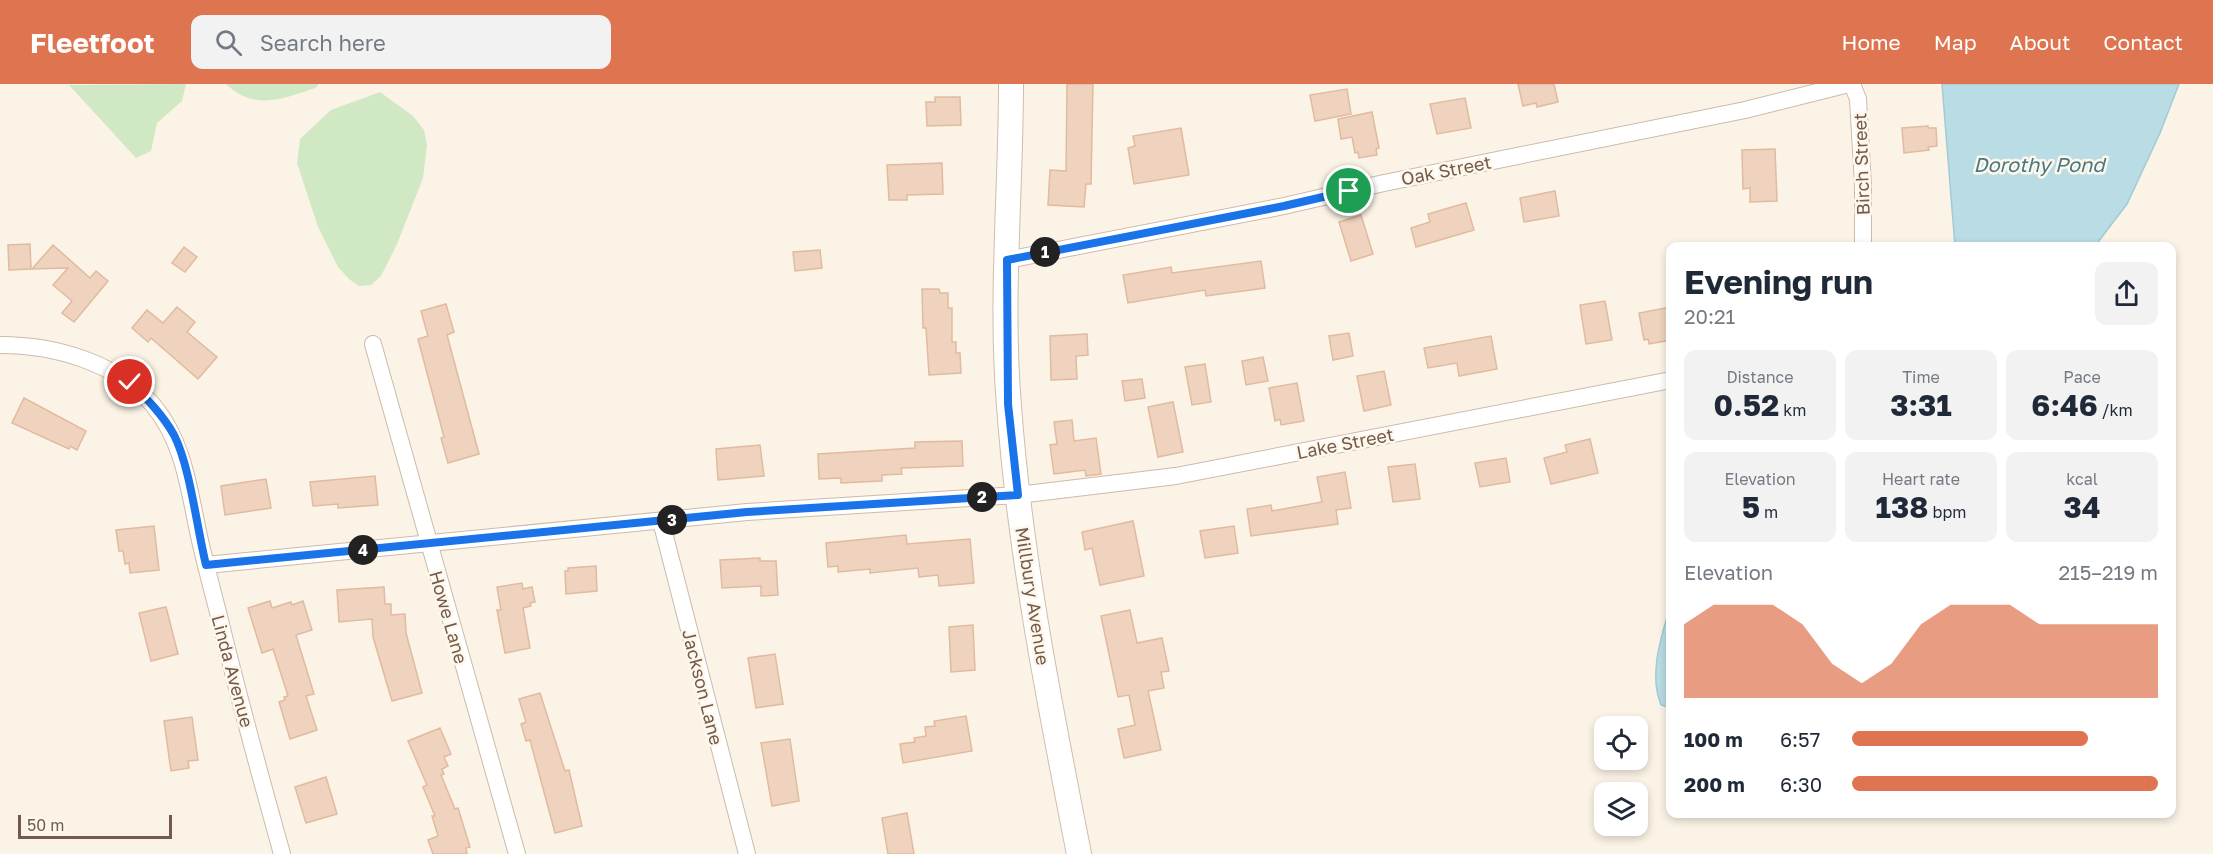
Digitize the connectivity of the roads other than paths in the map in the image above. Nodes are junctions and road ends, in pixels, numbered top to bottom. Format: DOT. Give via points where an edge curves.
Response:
graph roads {
  1 [pos="1011,84"];
  2 [pos="1850,84"];
  3 [pos="1863,242"];
  4 [pos="1007,260"];
  5 [pos="373,344"];
  6 [pos="0,345"];
  7 [pos="1666,381"];
  8 [pos="1018,495"];
  9 [pos="661,521"];
  10 [pos="428,544"];
  11 [pos="206,565"];
  12 [pos="282,854"];
  13 [pos="517,854"];
  14 [pos="747,854"];
  15 [pos="1079,854"];
  1 -- 4 [label="main road, Millbury Avenue"];
  2 -- 3 [label="street, Birch Street" via="1858,99"];
  2 -- 4 [label="street, Oak Street" via="1745,110"];
  4 -- 8 [label="main road, Millbury Avenue" via="1008,404"];
  5 -- 10 [label="street, Howe Lane"];
  6 -- 11 [label="street, Linda Avenue" via="64,353 98,364 130,382 153,405 174,436"];
  7 -- 8 [label="street, Lake Street" via="1176,476"];
  8 -- 9 [label="street, Lake Street"];
  8 -- 15 [label="main road, Millbury Avenue" via="1048,698"];
  9 -- 10 [label="street, Lake Street"];
  9 -- 14 [label="street, Jackson Lane"];
  10 -- 11 [label="street, Lake Street"];
  10 -- 13 [label="street, Howe Lane"];
  11 -- 12 [label="street, Linda Avenue"];
}
